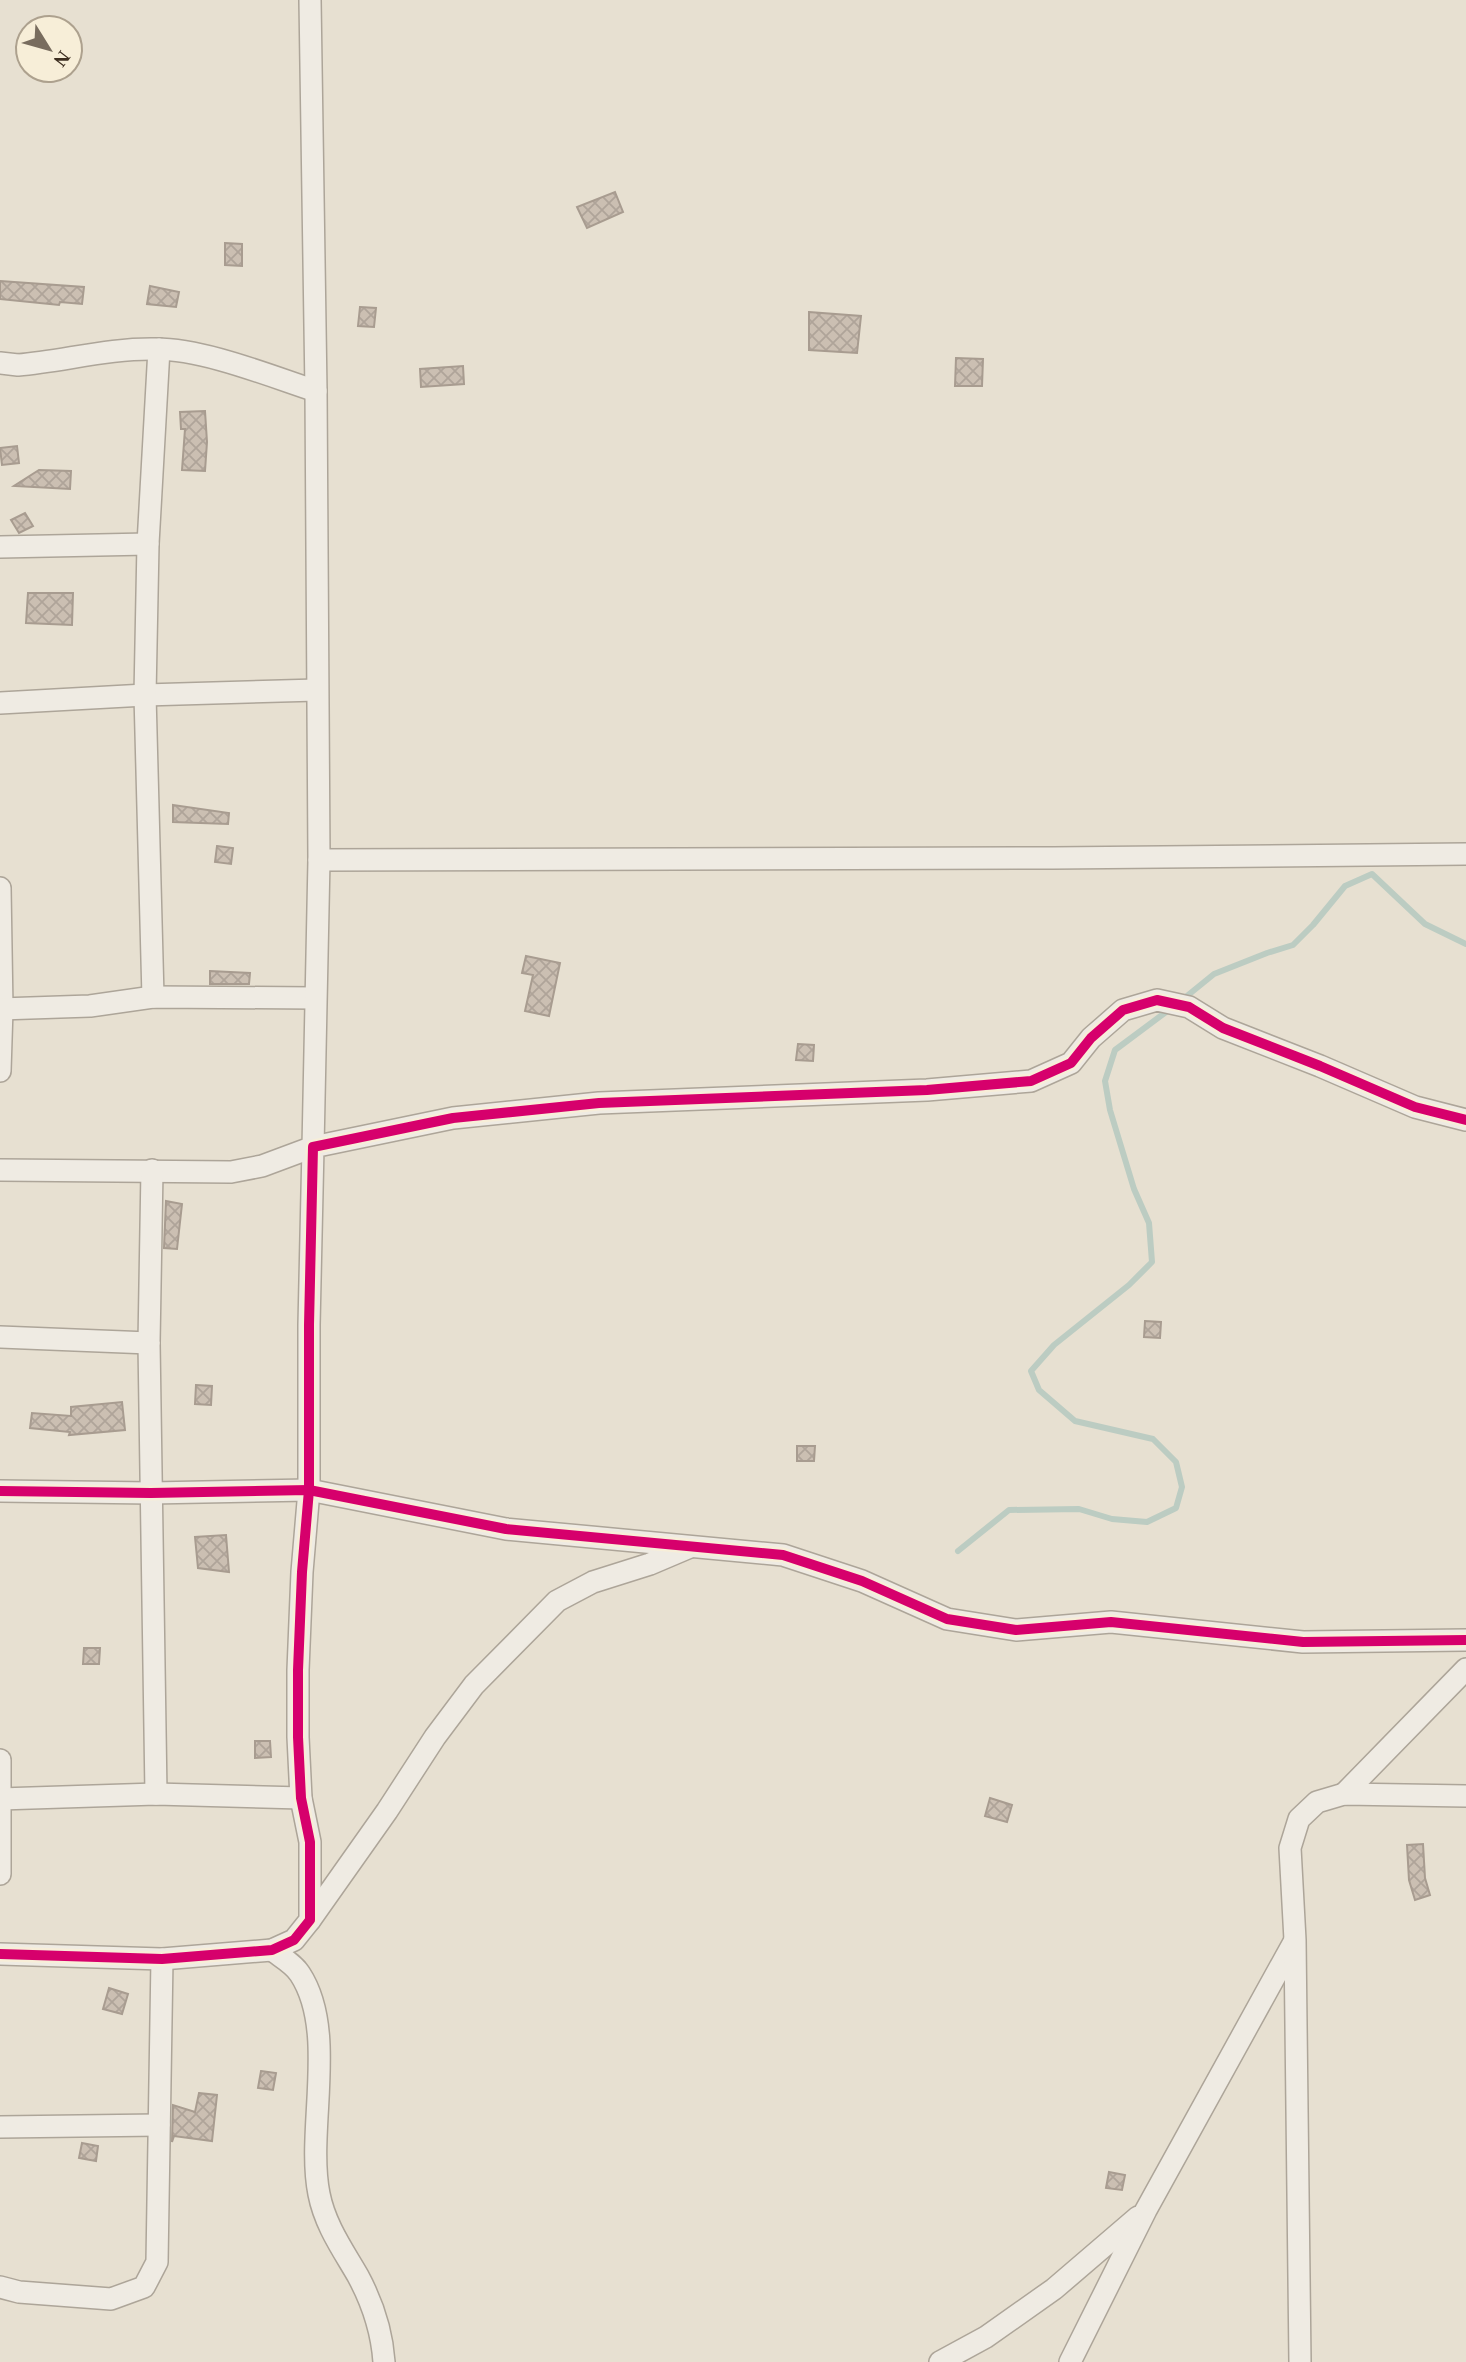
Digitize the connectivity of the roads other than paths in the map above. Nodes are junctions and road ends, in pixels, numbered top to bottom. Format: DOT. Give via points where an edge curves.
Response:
graph roads {
  1 [pos="310,0"];
  2 [pos="159,349"];
  3 [pos="0,363"];
  4 [pos="316,391"];
  5 [pos="148,544"];
  6 [pos="0,547"];
  7 [pos="317,690"];
  8 [pos="145,695"];
  9 [pos="0,703"];
  10 [pos="1466,854"];
  11 [pos="319,860"];
  12 [pos="0,888"];
  13 [pos="153,997"];
  14 [pos="315,998"];
  15 [pos="1,1009"];
  16 [pos="0,1071"];
  17 [pos="1466,1120"];
  18 [pos="313,1147"];
  19 [pos="0,1170"];
  20 [pos="152,1170"];
  21 [pos="0,1337"];
  22 [pos="149,1343"];
  23 [pos="309,1490"];
  24 [pos="0,1491"];
  25 [pos="151,1493"];
  26 [pos="0,1508"];
  27 [pos="692,1547"];
  28 [pos="1466,1640"];
  29 [pos="1466,1670"];
  30 [pos="0,1760"];
  31 [pos="156,1794"];
  32 [pos="1344,1794"];
  33 [pos="1466,1796"];
  34 [pos="301,1798"];
  35 [pos="1,1799"];
  36 [pos="0,1874"];
  37 [pos="310,1920"];
  38 [pos="1295,1940"];
  39 [pos="272,1950"];
  40 [pos="0,1954"];
  41 [pos="162,1959"];
  42 [pos="159,2125"];
  43 [pos="0,2127"];
  44 [pos="1146,2210"];
  45 [pos="0,2287"];
  46 [pos="384,2362"];
  47 [pos="940,2362"];
  48 [pos="1070,2362"];
  49 [pos="1300,2362"];
  1 -- 4 [label="street"];
  2 -- 3 [label="street" via="125,349 45,363"];
  2 -- 4 [label="street" via="230,363"];
  2 -- 5 [label="street"];
  4 -- 7 [label="street"];
  5 -- 6 [label="street"];
  5 -- 8 [label="street"];
  7 -- 8 [label="street"];
  7 -- 11 [label="street"];
  8 -- 9 [label="street"];
  8 -- 13 [label="street"];
  10 -- 11 [label="street"];
  11 -- 14 [label="street"];
  12 -- 15 [label="street"];
  13 -- 14 [label="street"];
  13 -- 15 [label="street" via="90,1006"];
  14 -- 18 [label="street"];
  15 -- 16 [label="street"];
  17 -- 18 [label="street" via="1415,1107 1223,1028 1189,1007 1157,1000 1124,1010 1091,1038 1071,1063 1031,1081 927,1090 599,1103 453,1118"];
  18 -- 20 [label="street" via="231,1172"];
  18 -- 23 [label="street"];
  19 -- 20 [label="street"];
  20 -- 22 [label="street"];
  21 -- 22 [label="street"];
  22 -- 25 [label="street"];
  23 -- 25 [label="street"];
  23 -- 27 [label="street" via="506,1529"];
  23 -- 34 [label="street" via="298,1670"];
  24 -- 25 [label="street"];
  24 -- 26 [label="street"];
  25 -- 31 [label="street"];
  27 -- 28 [label="street" via="783,1555 862,1581 947,1619 1016,1630 1111,1622 1303,1642"];
  27 -- 37 [label="street" via="593,1582 557,1601 474,1685"];
  29 -- 32 [label="street"];
  30 -- 35 [label="street"];
  31 -- 34 [label="street"];
  31 -- 35 [label="street"];
  32 -- 33 [label="street"];
  32 -- 38 [label="street" via="1317,1802 1299,1819 1290,1849"];
  34 -- 37 [label="street" via="310,1842"];
  35 -- 36 [label="street"];
  37 -- 39 [label="street" via="300,1935"];
  38 -- 44 [label="street"];
  38 -- 49 [label="street"];
  39 -- 41 [label="street"];
  39 -- 46 [label="street" via="299,1971 312,1996 318,2040 319,2194 337,2243 358,2277 381,2333"];
  40 -- 41 [label="street"];
  41 -- 42 [label="street"];
  42 -- 43 [label="street"];
  42 -- 45 [label="street" via="157,2262 144,2287 111,2299"];
  44 -- 47 [label="street" via="1054,2289 986,2337"];
  44 -- 48 [label="street"];
}
